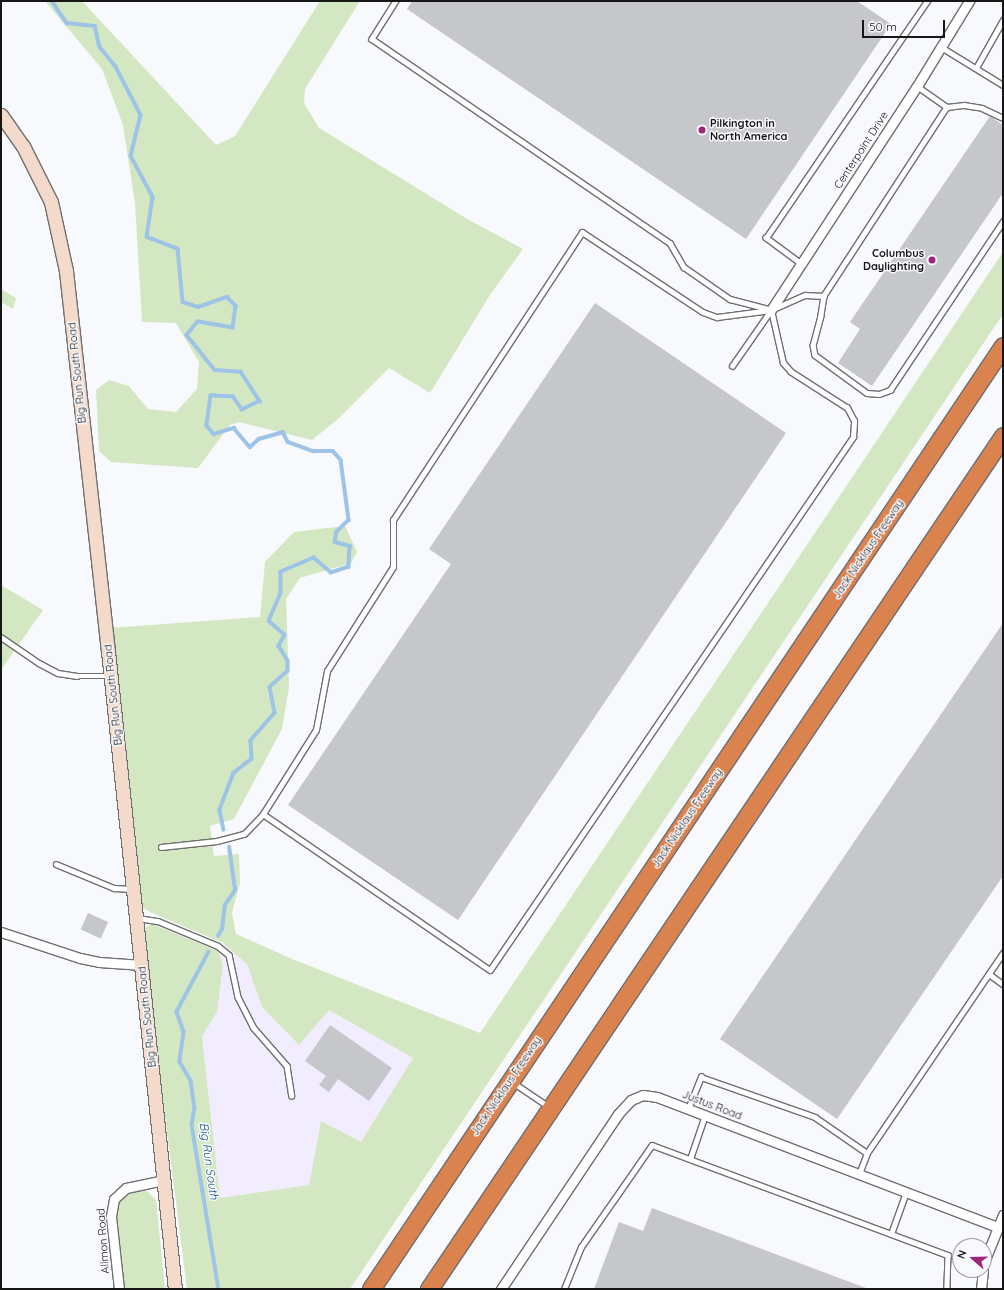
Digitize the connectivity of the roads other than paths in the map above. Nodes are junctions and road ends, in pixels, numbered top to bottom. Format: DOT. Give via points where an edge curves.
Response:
graph roads {
  1 [pos="396,1"];
  2 [pos="927,1"];
  3 [pos="969,1"];
  4 [pos="1003,20"];
  5 [pos="941,47"];
  6 [pos="976,68"];
  7 [pos="1003,85"];
  8 [pos="917,86"];
  9 [pos="947,107"];
  10 [pos="1,115"];
  11 [pos="1003,118"];
  12 [pos="1003,221"];
  13 [pos="801,264"];
  14 [pos="824,296"];
  15 [pos="771,310"];
  16 [pos="1003,346"];
  17 [pos="732,366"];
  18 [pos="1003,436"];
  19 [pos="1,637"];
  20 [pos="111,676"];
  21 [pos="263,814"];
  22 [pos="161,847"];
  23 [pos="56,864"];
  24 [pos="133,890"];
  25 [pos="136,917"];
  26 [pos="1,932"];
  27 [pos="1003,953"];
  28 [pos="142,964"];
  29 [pos="989,974"];
  30 [pos="1003,984"];
  31 [pos="510,1080"];
  32 [pos="292,1096"];
  33 [pos="551,1108"];
  34 [pos="688,1109"];
  35 [pos="705,1115"];
  36 [pos="867,1153"];
  37 [pos="690,1159"];
  38 [pos="859,1174"];
  39 [pos="163,1180"];
  40 [pos="906,1192"];
  41 [pos="1001,1221"];
  42 [pos="891,1234"];
  43 [pos="992,1243"];
  44 [pos="982,1278"];
  45 [pos="119,1289"];
  46 [pos="175,1289"];
  47 [pos="370,1289"];
  48 [pos="429,1289"];
  49 [pos="501,1289"];
  50 [pos="564,1289"];
  51 [pos="947,1289"];
  52 [pos="981,1289"];
  1 -- 15 [label="lane" via="372,39 670,243 684,268 730,299"];
  2 -- 13 [label="lane" via="766,238"];
  3 -- 5 [label="street, Centerpoint Drive"];
  4 -- 6 [label="lane"];
  5 -- 6 [label="lane"];
  5 -- 8 [label="street, Centerpoint Drive"];
  6 -- 7 [label="lane"];
  8 -- 9 [label="lane"];
  8 -- 13 [label="street, Centerpoint Drive"];
  9 -- 11 [label="lane" via="964,105 982,108"];
  9 -- 14 [label="lane"];
  10 -- 20 [label="street, Big Run South Road" via="22,146 51,202 66,271"];
  12 -- 14 [label="lane" via="890,390 879,394 866,393 815,355 813,345"];
  13 -- 15 [label="street, Centerpoint Drive"];
  14 -- 15 [label="lane" via="805,295"];
  15 -- 17 [label="lane"];
  15 -- 21 [label="lane" via="717,317 704,312 582,232 393,520 393,566 327,672 316,730"];
  15 -- 21 [label="lane" via="783,363 791,372 847,408 854,421 853,437 490,970"];
  16 -- 31 [label="highway, Jack Nicklaus Freeway"];
  18 -- 33 [label="highway"];
  19 -- 20 [label="lane" via="38,663 58,673"];
  20 -- 24 [label="street, Big Run South Road"];
  21 -- 22 [label="lane" via="244,834 217,841"];
  23 -- 24 [label="lane" via="114,888"];
  24 -- 25 [label="street, Big Run South Road"];
  25 -- 28 [label="street, Big Run South Road"];
  25 -- 32 [label="lane" via="158,922 218,946 229,955 241,1003 253,1027 287,1066"];
  26 -- 28 [label="street" via="80,958 99,962"];
  27 -- 29 [label="lane"];
  28 -- 39 [label="street, Big Run South Road"];
  29 -- 30 [label="lane"];
  29 -- 36 [label="lane"];
  31 -- 33 [label="lane"];
  31 -- 47 [label="highway, Jack Nicklaus Freeway"];
  33 -- 48 [label="highway"];
  34 -- 35 [label="street, Justus Road"];
  34 -- 36 [label="lane" via="701,1077 815,1117"];
  34 -- 49 [label="street, Justus Road" via="657,1097 643,1095 631,1100 618,1114"];
  35 -- 37 [label="lane"];
  35 -- 38 [label="street, Justus Road"];
  36 -- 38 [label="lane"];
  37 -- 42 [label="lane"];
  37 -- 50 [label="lane" via="652,1145 581,1246"];
  38 -- 40 [label="street, Justus Road"];
  39 -- 45 [label="street, Allmon Road" via="126,1188 114,1200 111,1216"];
  39 -- 46 [label="street, Big Run South Road"];
  40 -- 41 [label="street, Justus Road"];
  40 -- 42 [label="lane"];
  41 -- 43 [label="street"];
  42 -- 51 [label="lane" via="948,1255"];
  44 -- 52 [label="street"];
}
